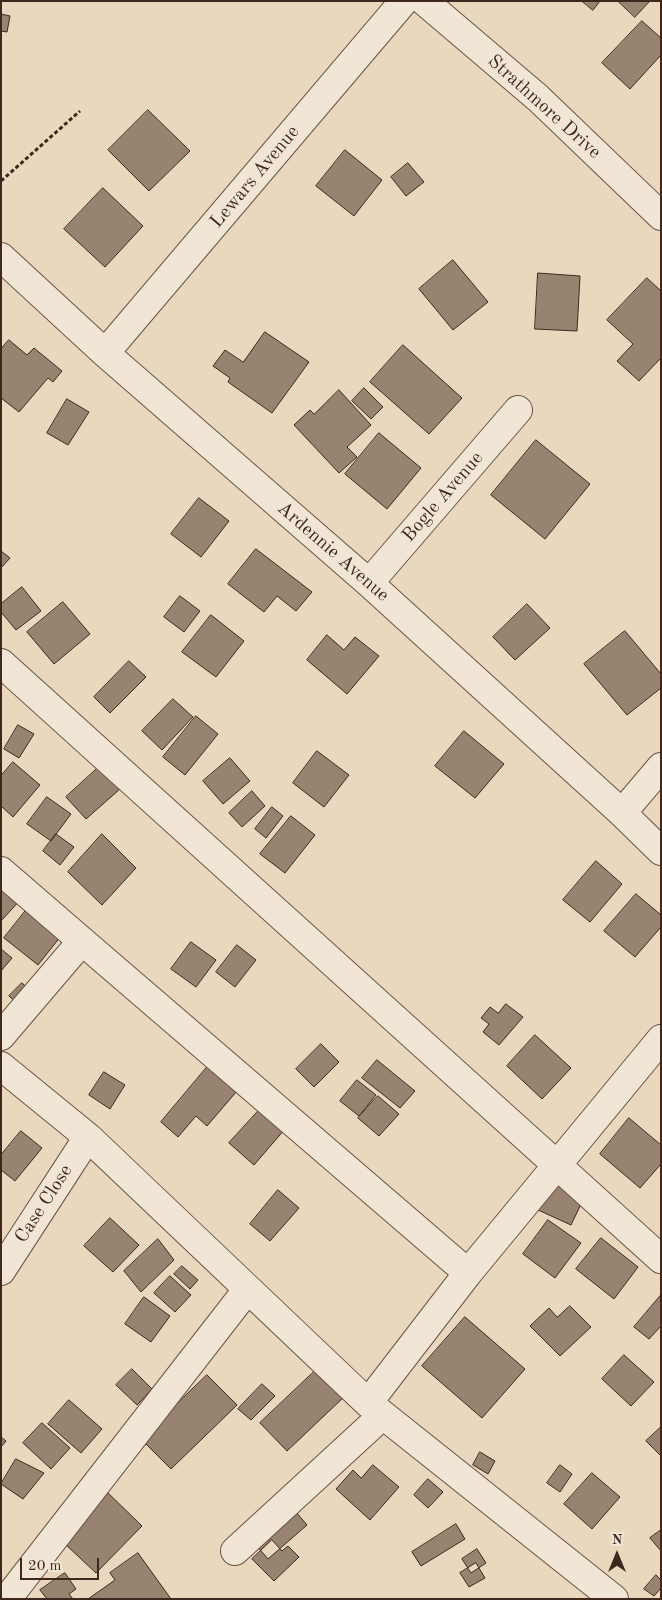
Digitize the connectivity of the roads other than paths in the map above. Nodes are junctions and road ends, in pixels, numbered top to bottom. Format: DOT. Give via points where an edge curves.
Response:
graph roads {
  1 [pos="404,1"];
  2 [pos="424,1"];
  3 [pos="661,216"];
  4 [pos="1,257"];
  5 [pos="105,354"];
  6 [pos="518,410"];
  7 [pos="369,583"];
  8 [pos="1,664"];
  9 [pos="661,767"];
  10 [pos="622,813"];
  11 [pos="661,851"];
  12 [pos="1,870"];
  13 [pos="82,942"];
  14 [pos="1,1036"];
  15 [pos="661,1040"];
  16 [pos="1,1066"];
  17 [pos="88,1137"];
  18 [pos="558,1166"];
  19 [pos="661,1259"];
  20 [pos="1,1271"];
  21 [pos="468,1273"];
  22 [pos="248,1290"];
  23 [pos="375,1409"];
  24 [pos="235,1551"];
  25 [pos="7,1599"];
  26 [pos="614,1599"];
  1 -- 5 [label="street, Lewars Avenue"];
  2 -- 3 [label="street, Strathmore Drive" via="538,98"];
  4 -- 5 [label="street, Ardennie Avenue"];
  5 -- 7 [label="street, Ardennie Avenue"];
  6 -- 7 [label="street, Bogle Avenue"];
  7 -- 10 [label="street, Ardennie Avenue"];
  8 -- 18 [label="street"];
  9 -- 10 [label="street"];
  10 -- 11 [label="street, Ardennie Avenue"];
  12 -- 13 [label="street"];
  13 -- 14 [label="street"];
  13 -- 21 [label="street"];
  15 -- 18 [label="street"];
  16 -- 17 [label="street"];
  17 -- 20 [label="street, Case Close"];
  17 -- 22 [label="street"];
  18 -- 19 [label="street"];
  18 -- 21 [label="street"];
  21 -- 23 [label="street"];
  22 -- 23 [label="street"];
  22 -- 25 [label="street"];
  23 -- 24 [label="street"];
  23 -- 26 [label="street"];
}
